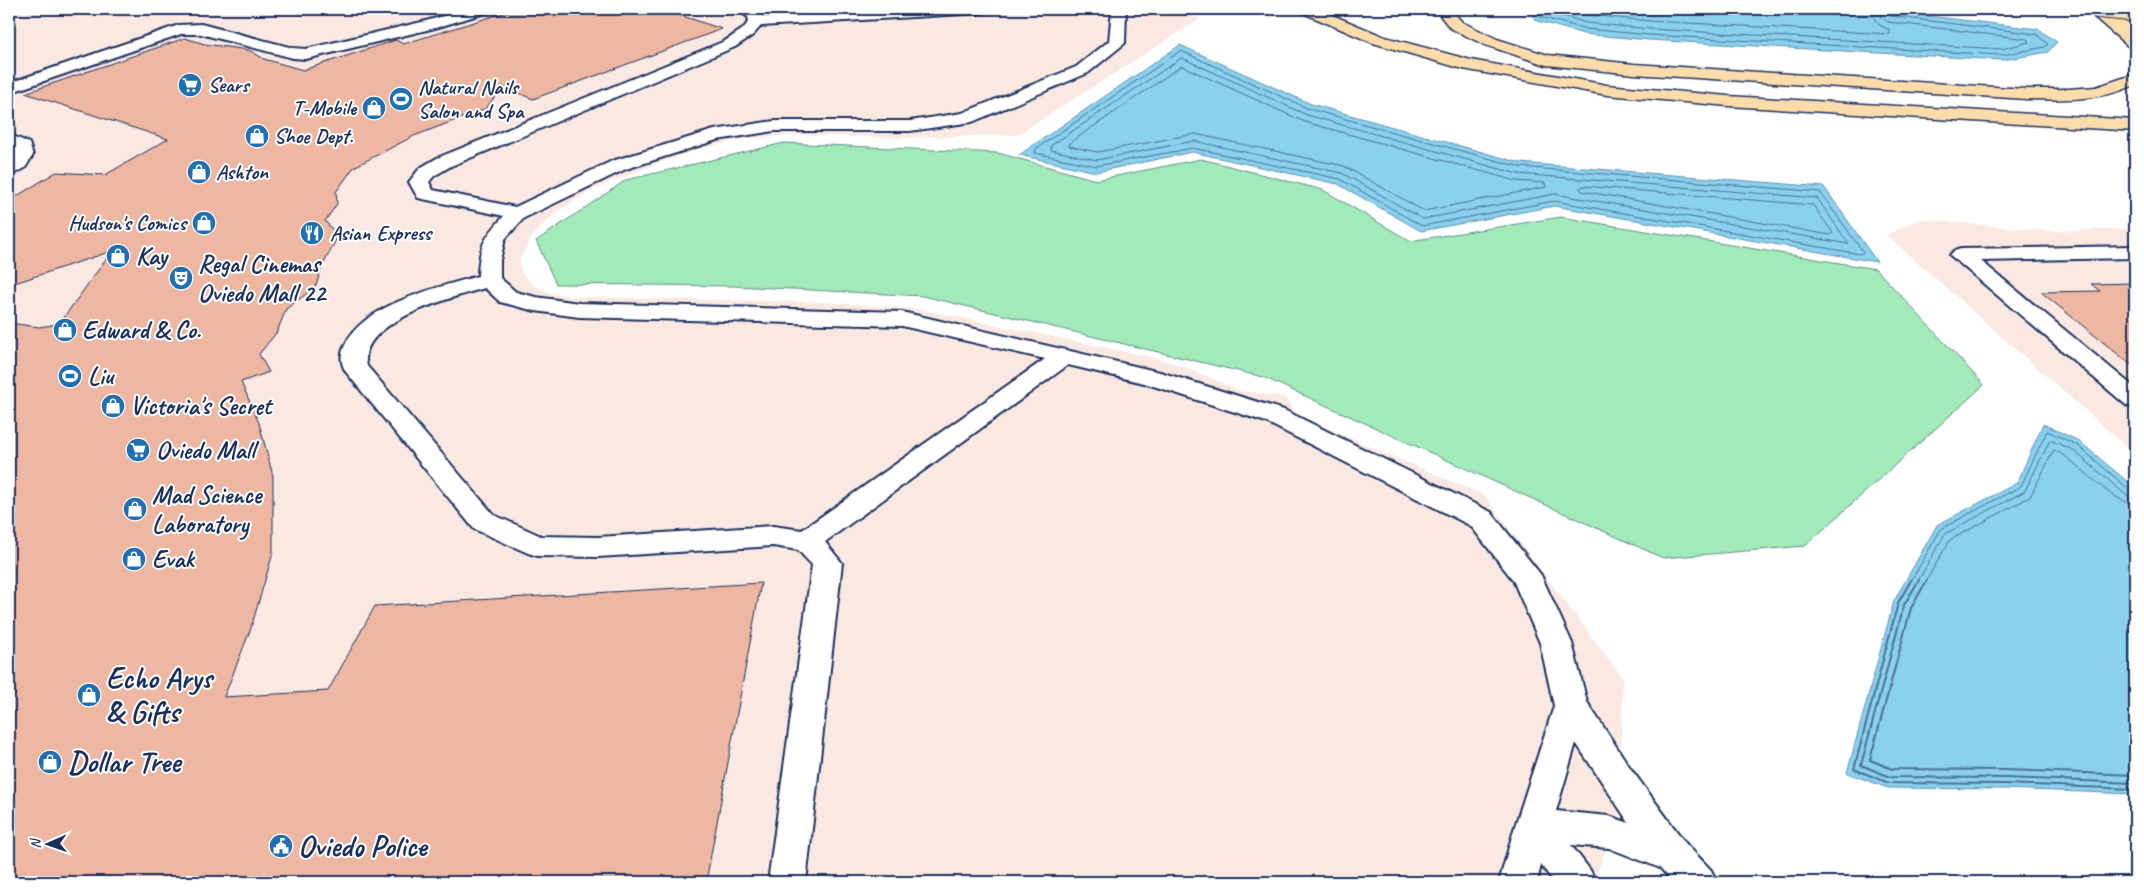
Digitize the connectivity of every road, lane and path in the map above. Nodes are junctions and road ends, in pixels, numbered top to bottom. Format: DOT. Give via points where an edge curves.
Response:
graph roads {
  1 [pos="483,9"];
  2 [pos="744,9"];
  3 [pos="981,9"];
  4 [pos="1119,9"];
  5 [pos="1306,9"];
  6 [pos="1443,9"];
  7 [pos="2094,9"];
  8 [pos="2135,13"];
  9 [pos="757,22"];
  10 [pos="2135,29"];
  11 [pos="2135,44"];
  12 [pos="2135,79"];
  13 [pos="9,88"];
  14 [pos="2135,126"];
  15 [pos="9,139"];
  16 [pos="9,170"];
  17 [pos="517,214"];
  18 [pos="2135,252"];
  19 [pos="488,280"];
  20 [pos="1064,357"];
  21 [pos="2135,400"];
  22 [pos="808,541"];
  23 [pos="1572,706"];
  24 [pos="1533,826"];
  25 [pos="1673,856"];
  26 [pos="787,882"];
  27 [pos="1518,882"];
  28 [pos="1577,882"];
  29 [pos="1698,882"];
  1 -- 13 [label="lane" via="306,54 201,28 179,30"];
  2 -- 9 [label="lane" via="754,14"];
  3 -- 9 [label="lane"];
  4 -- 17 [label="lane" via="1117,43 1082,70 966,118 910,126 774,126 714,135 618,165"];
  5 -- 14 [label="main road" via="1379,40 1469,66 1607,90 1728,101"];
  6 -- 12 [label="main road" via="1456,25 1490,42 1546,60 1605,66 2026,94 2070,95 2103,90"];
  7 -- 8 [label="main road, bridge"];
  7 -- 10 [label="main road"];
  7 -- 11 [label="main road"];
  9 -- 17 [label="lane" via="730,44 444,162 427,172 419,182 425,194 492,206"];
  15 -- 16 [label="lane" via="23,147 24,155"];
  17 -- 19 [label="lane" via="495,238"];
  18 -- 21 [label="lane" via="1961,255"];
  19 -- 20 [label="lane" via="508,296 536,304 580,310 902,319"];
  19 -- 22 [label="lane" via="389,315 369,328 353,352 355,367 484,522 538,546 598,547 774,536"];
  20 -- 22 [label="lane"];
  20 -- 23 [label="lane" via="1151,377 1275,416 1481,519 1526,575 1556,643"];
  22 -- 26 [label="lane" via="827,563"];
  23 -- 24 [label="lane"];
  23 -- 25 [label="lane"];
  24 -- 25 [label="lane" via="1608,832"];
  24 -- 27 [label="lane"];
  24 -- 28 [label="lane"];
  25 -- 29 [label="lane"];
}
